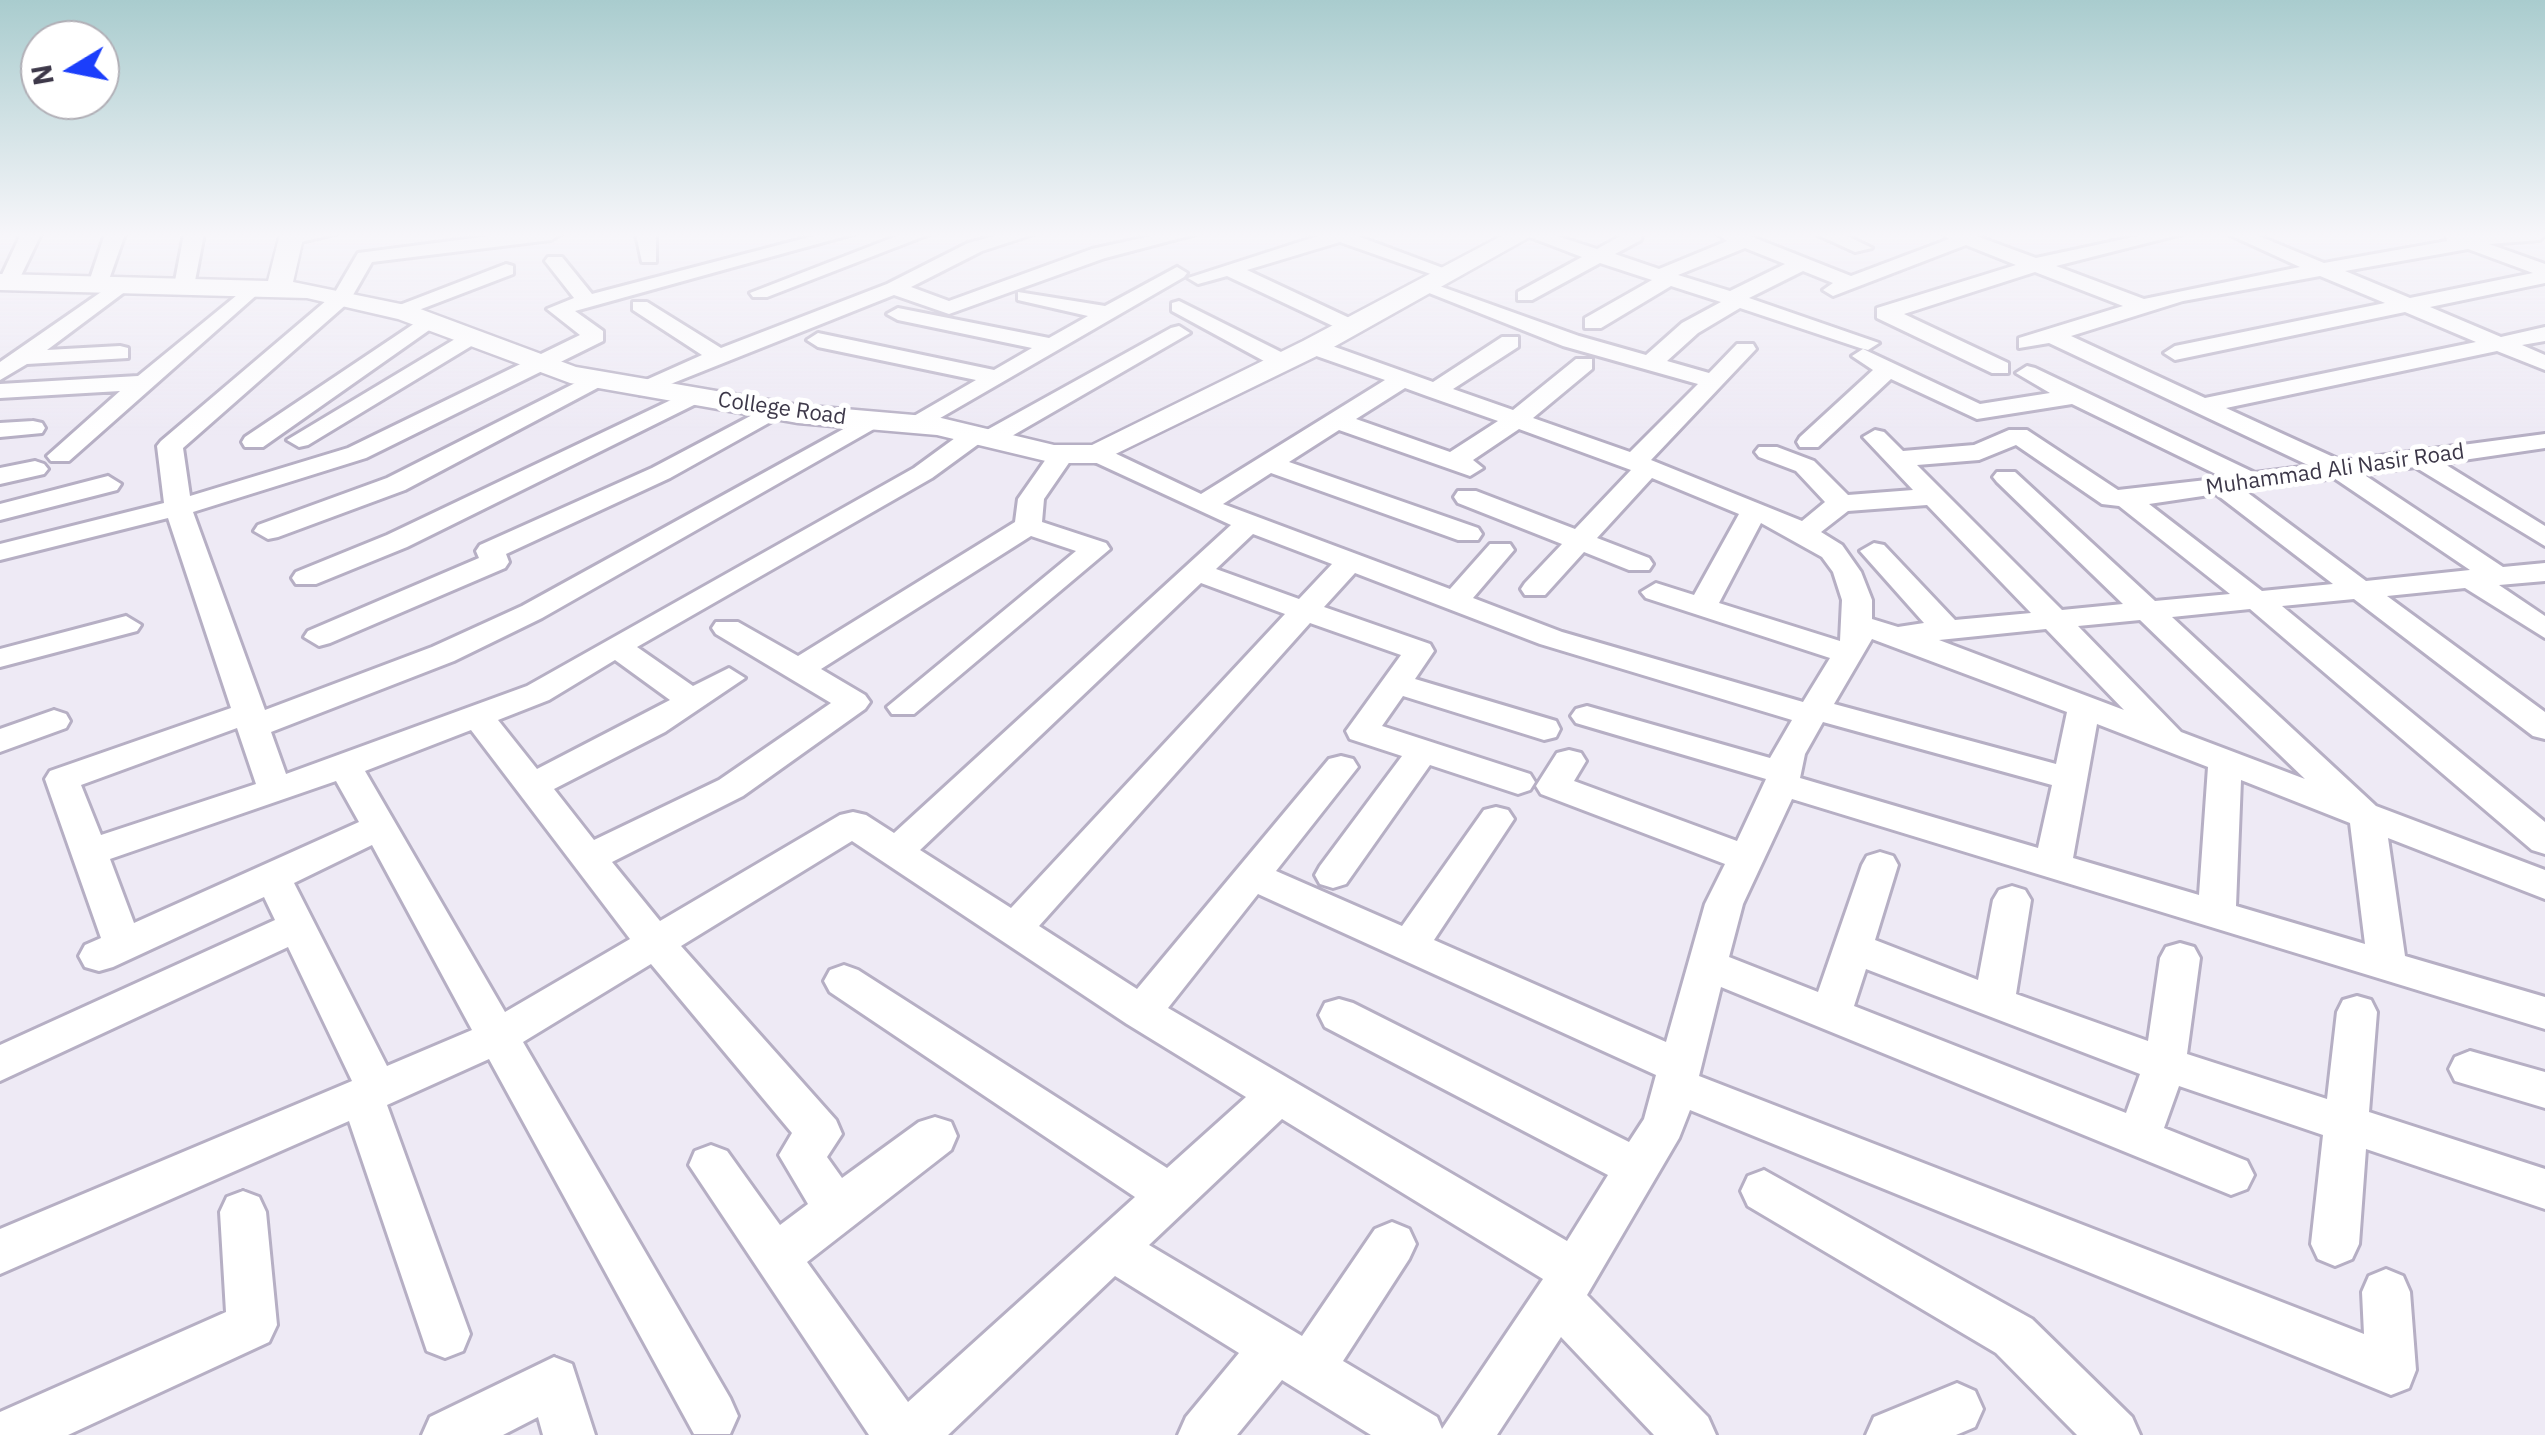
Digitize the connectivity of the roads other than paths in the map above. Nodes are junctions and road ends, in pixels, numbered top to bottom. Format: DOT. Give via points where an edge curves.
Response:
graph roads {
  1 [pos="92,301"];
  2 [pos="249,301"];
  3 [pos="339,301"];
  4 [pos="355,301"];
  5 [pos="420,301"];
  6 [pos="592,301"];
  7 [pos="772,301"];
  8 [pos="870,301"];
  9 [pos="930,301"];
  10 [pos="968,301"];
  11 [pos="1048,301"];
  12 [pos="1133,301"];
  13 [pos="1295,301"];
  14 [pos="1399,301"];
  15 [pos="1461,301"];
  16 [pos="1627,301"];
  17 [pos="1733,301"];
  18 [pos="1738,301"];
  19 [pos="1923,301"];
  20 [pos="2131,301"];
  21 [pos="2169,301"];
  22 [pos="2399,301"];
  23 [pos="2438,301"];
  24 [pos="588,302"];
  25 [pos="640,306"];
  26 [pos="2144,306"];
  27 [pos="1179,307"];
  28 [pos="2414,307"];
  29 [pos="395,310"];
  30 [pos="1106,313"];
  31 [pos="898,314"];
  32 [pos="427,321"];
  33 [pos="1592,323"];
  34 [pos="1350,327"];
  35 [pos="815,331"];
  36 [pos="1178,333"];
  37 [pos="2545,334"];
  38 [pos="470,337"];
  39 [pos="1510,342"];
  40 [pos="1050,345"];
  41 [pos="2504,345"];
  42 [pos="1313,347"];
  43 [pos="1745,348"];
  44 [pos="120,353"];
  45 [pos="2175,353"];
  46 [pos="717,355"];
  47 [pos="22,358"];
  48 [pos="538,362"];
  49 [pos="1283,362"];
  50 [pos="1652,363"];
  51 [pos="2545,363"];
  52 [pos="1584,364"];
  53 [pos="1889,368"];
  54 [pos="2000,368"];
  55 [pos="2027,372"];
  56 [pos="0,373"];
  57 [pos="994,377"];
  58 [pos="597,379"];
  59 [pos="1403,379"];
  60 [pos="1713,381"];
  61 [pos="144,382"];
  62 [pos="640,388"];
  63 [pos="0,390"];
  64 [pos="1436,391"];
  65 [pos="2076,396"];
  66 [pos="692,397"];
  67 [pos="2205,406"];
  68 [pos="775,410"];
  69 [pos="1335,420"];
  70 [pos="1516,420"];
  71 [pos="876,421"];
  72 [pos="916,425"];
  73 [pos="33,428"];
  74 [pos="0,430"];
  75 [pos="982,437"];
  76 [pos="1875,437"];
  77 [pos="300,440"];
  78 [pos="254,442"];
  79 [pos="1809,442"];
  80 [pos="2539,447"];
  81 [pos="1768,452"];
  82 [pos="1062,454"];
  83 [pos="1097,454"];
  84 [pos="60,456"];
  85 [pos="1896,459"];
  86 [pos="2420,459"];
  87 [pos="1266,462"];
  88 [pos="1641,465"];
  89 [pos="35,470"];
  90 [pos="2340,470"];
  91 [pos="0,476"];
  92 [pos="2006,476"];
  93 [pos="2253,482"];
  94 [pos="108,484"];
  95 [pos="2221,486"];
  96 [pos="1467,497"];
  97 [pos="1933,497"];
  98 [pos="0,498"];
  99 [pos="2126,499"];
  100 [pos="348,502"];
  101 [pos="1841,502"];
  102 [pos="1202,505"];
  103 [pos="178,508"];
  104 [pos="1755,510"];
  105 [pos="1,512"];
  106 [pos="1250,522"];
  107 [pos="1028,526"];
  108 [pos="268,531"];
  109 [pos="1804,533"];
  110 [pos="1468,534"];
  111 [pos="2545,538"];
  112 [pos="1581,540"];
  113 [pos="397,541"];
  114 [pos="1500,550"];
  115 [pos="1874,550"];
  116 [pos="2,552"];
  117 [pos="1350,561"];
  118 [pos="1639,564"];
  119 [pos="1196,572"];
  120 [pos="2545,572"];
  121 [pos="306,578"];
  122 [pos="2484,578"];
  123 [pos="1535,589"];
  124 [pos="2364,590"];
  125 [pos="1656,592"];
  126 [pos="2256,600"];
  127 [pos="1455,601"];
  128 [pos="1702,607"];
  129 [pos="1305,610"];
  130 [pos="2150,610"];
  131 [pos="2054,620"];
  132 [pos="126,625"];
  133 [pos="727,628"];
  134 [pos="2545,629"];
  135 [pos="1947,630"];
  136 [pos="1893,636"];
  137 [pos="319,637"];
  138 [pos="1854,640"];
  139 [pos="616,646"];
  140 [pos="0,658"];
  141 [pos="798,670"];
  142 [pos="729,678"];
  143 [pos="1396,683"];
  144 [pos="692,701"];
  145 [pos="903,707"];
  146 [pos="2084,708"];
  147 [pos="1813,712"];
  148 [pos="476,714"];
  149 [pos="1587,716"];
  150 [pos="253,719"];
  151 [pos="54,721"];
  152 [pos="2545,728"];
  153 [pos="1544,729"];
  154 [pos="0,741"];
  155 [pos="2175,743"];
  156 [pos="1423,751"];
  157 [pos="1569,760"];
  158 [pos="2224,763"];
  159 [pos="345,766"];
  160 [pos="1340,768"];
  161 [pos="1783,778"];
  162 [pos="2070,779"];
  163 [pos="1518,782"];
  164 [pos="532,786"];
  165 [pos="276,790"];
  166 [pos="2367,818"];
  167 [pos="1496,819"];
  168 [pos="379,828"];
  169 [pos="2545,840"];
  170 [pos="91,852"];
  171 [pos="896,852"];
  172 [pos="589,858"];
  173 [pos="1746,858"];
  174 [pos="1880,865"];
  175 [pos="2053,866"];
  176 [pos="1252,876"];
  177 [pos="1333,876"];
  178 [pos="273,877"];
  179 [pos="2545,885"];
  180 [pos="2012,900"];
  181 [pos="2217,915"];
  182 [pos="297,926"];
  183 [pos="1014,929"];
  184 [pos="655,943"];
  185 [pos="1409,946"];
  186 [pos="1852,948"];
  187 [pos="2180,958"];
  188 [pos="1708,965"];
  189 [pos="2387,966"];
  190 [pos="844,981"];
  191 [pos="1994,1003"];
  192 [pos="1140,1012"];
  193 [pos="2357,1012"];
  194 [pos="2545,1013"];
  195 [pos="1339,1015"];
  196 [pos="1831,1015"];
  197 [pos="498,1037"];
  198 [pos="0,1064"];
  199 [pos="2165,1064"];
  200 [pos="2470,1069"];
  201 [pos="1677,1076"];
  202 [pos="2545,1090"];
  203 [pos="370,1093"];
  204 [pos="1278,1096"];
  205 [pos="2349,1125"];
  206 [pos="935,1136"];
  207 [pos="2139,1138"];
  208 [pos="711,1166"];
  209 [pos="1637,1168"];
  210 [pos="2231,1175"];
  211 [pos="2545,1189"];
  212 [pos="1764,1190"];
  213 [pos="1170,1195"];
  214 [pos="837,1209"];
  215 [pos="243,1212"];
  216 [pos="1392,1244"];
  217 [pos="2335,1244"];
  218 [pos="1113,1248"];
  219 [pos="0,1252"];
  220 [pos="775,1258"];
  221 [pos="1567,1286"];
  222 [pos="2386,1292"];
  223 [pos="445,1334"];
  224 [pos="1291,1360"];
  225 [pos="1957,1409"];
  226 [pos="712,1416"];
  227 [pos="9,1435"];
  228 [pos="448,1435"];
  229 [pos="569,1435"];
  230 [pos="900,1435"];
  231 [pos="910,1435"];
  232 [pos="1204,1435"];
  233 [pos="1419,1435"];
  234 [pos="1466,1435"];
  235 [pos="1690,1435"];
  236 [pos="1892,1435"];
  237 [pos="2114,1435"];
  1 -- 47 [label="street"];
  2 -- 61 [label="street"];
  3 -- 103 [label="street" via="170,446"];
  4 -- 29 [label="street, College Road"];
  5 -- 29 [label="street"];
  6 -- 24 [label="street"];
  7 -- 35 [label="street"];
  8 -- 35 [label="street"];
  9 -- 10 [label="street" via="949,308"];
  11 -- 30 [label="street"];
  12 -- 30 [label="street"];
  13 -- 34 [label="street"];
  14 -- 34 [label="street, College Road"];
  15 -- 50 [label="street"];
  16 -- 33 [label="street"];
  17 -- 50 [label="street"];
  18 -- 53 [label="street" via="1866,349"];
  19 -- 54 [label="street" via="1885,313"];
  20 -- 26 [label="street"];
  21 -- 26 [label="street"];
  22 -- 28 [label="street"];
  23 -- 28 [label="street"];
  24 -- 48 [label="street" via="558,310 594,336"];
  25 -- 46 [label="street"];
  26 -- 67 [label="street" via="2038,339"];
  27 -- 49 [label="street"];
  28 -- 41 [label="street"];
  28 -- 45 [label="street"];
  29 -- 32 [label="street, College Road"];
  30 -- 40 [label="street"];
  31 -- 40 [label="street"];
  32 -- 38 [label="street, College Road"];
  32 -- 78 [label="street"];
  34 -- 42 [label="street, College Road"];
  35 -- 46 [label="street"];
  35 -- 57 [label="street"];
  36 -- 75 [label="street"];
  37 -- 41 [label="street"];
  38 -- 48 [label="street, College Road"];
  38 -- 77 [label="street"];
  39 -- 64 [label="street"];
  40 -- 57 [label="street"];
  41 -- 51 [label="street"];
  41 -- 67 [label="street"];
  42 -- 49 [label="street, College Road"];
  42 -- 59 [label="street"];
  43 -- 60 [label="street"];
  44 -- 47 [label="street"];
  46 -- 62 [label="street"];
  47 -- 56 [label="street"];
  48 -- 58 [label="street, College Road"];
  48 -- 103 [label="street" via="357,453"];
  49 -- 83 [label="street, College Road"];
  50 -- 60 [label="street"];
  52 -- 70 [label="street"];
  53 -- 65 [label="street" via="1977,412"];
  53 -- 79 [label="street"];
  55 -- 65 [label="street"];
  57 -- 72 [label="street"];
  58 -- 62 [label="street, College Road"];
  58 -- 100 [label="street" via="396,484"];
  59 -- 64 [label="street"];
  59 -- 69 [label="street"];
  60 -- 88 [label="street"];
  61 -- 63 [label="street"];
  61 -- 84 [label="street"];
  62 -- 66 [label="street, College Road"];
  64 -- 70 [label="street"];
  65 -- 93 [label="street"];
  66 -- 68 [label="street, College Road"];
  66 -- 113 [label="street"];
  67 -- 90 [label="street"];
  68 -- 71 [label="street, College Road"];
  68 -- 137 [label="street" via="662,473 490,551 495,562"];
  69 -- 70 [label="street" via="1461,464"];
  69 -- 87 [label="street"];
  70 -- 88 [label="street"];
  71 -- 72 [label="street, College Road"];
  71 -- 150 [label="street" via="532,612 443,654"];
  72 -- 75 [label="street, College Road"];
  73 -- 74 [label="street"];
  75 -- 82 [label="street, College Road"];
  75 -- 139 [label="street"];
  76 -- 85 [label="street"];
  80 -- 86 [label="street, Muhammad Ali Nasir Road"];
  81 -- 101 [label="street" via="1805,466"];
  82 -- 83 [label="street, College Road"];
  82 -- 107 [label="street" via="1031,500"];
  83 -- 102 [label="street"];
  85 -- 97 [label="street"];
  85 -- 99 [label="street" via="1979,452 2018,435 2111,498"];
  86 -- 90 [label="street, Muhammad Ali Nasir Road"];
  86 -- 111 [label="street"];
  87 -- 102 [label="street"];
  87 -- 110 [label="street"];
  88 -- 104 [label="street"];
  88 -- 112 [label="street"];
  89 -- 91 [label="street"];
  90 -- 93 [label="street, Muhammad Ali Nasir Road"];
  90 -- 122 [label="street"];
  92 -- 130 [label="street"];
  93 -- 95 [label="street, Muhammad Ali Nasir Road"];
  94 -- 105 [label="street"];
  95 -- 99 [label="street, Muhammad Ali Nasir Road"];
  95 -- 124 [label="street"];
  96 -- 112 [label="street"];
  97 -- 101 [label="street"];
  97 -- 131 [label="street"];
  98 -- 105 [label="street"];
  99 -- 126 [label="street"];
  100 -- 108 [label="street"];
  100 -- 113 [label="street"];
  101 -- 109 [label="street"];
  102 -- 106 [label="street"];
  103 -- 116 [label="street"];
  103 -- 150 [label="street"];
  104 -- 109 [label="street"];
  104 -- 128 [label="street"];
  105 -- 116 [label="street"];
  106 -- 117 [label="street"];
  106 -- 119 [label="street"];
  107 -- 141 [label="street"];
  107 -- 145 [label="street" via="1096,550"];
  109 -- 138 [label="street" via="1832,551 1847,572"];
  112 -- 118 [label="street"];
  112 -- 123 [label="street"];
  113 -- 121 [label="street"];
  114 -- 127 [label="street"];
  115 -- 135 [label="street"];
  117 -- 127 [label="street"];
  117 -- 129 [label="street"];
  119 -- 129 [label="street"];
  119 -- 171 [label="street"];
  120 -- 122 [label="street"];
  122 -- 124 [label="street"];
  122 -- 134 [label="street"];
  124 -- 126 [label="street"];
  124 -- 152 [label="street"];
  125 -- 128 [label="street"];
  126 -- 130 [label="street"];
  126 -- 169 [label="street"];
  127 -- 147 [label="street" via="1551,638"];
  128 -- 138 [label="street"];
  129 -- 143 [label="street" via="1419,650"];
  129 -- 183 [label="street"];
  130 -- 131 [label="street"];
  130 -- 166 [label="street"];
  131 -- 135 [label="street"];
  131 -- 155 [label="street"];
  132 -- 140 [label="street"];
  133 -- 141 [label="street"];
  135 -- 136 [label="street"];
  136 -- 138 [label="street"];
  136 -- 146 [label="street"];
  138 -- 147 [label="street"];
  139 -- 144 [label="street"];
  139 -- 148 [label="street" via="538,693"];
  141 -- 172 [label="street" via="854,702 731,788"];
  142 -- 144 [label="street"];
  143 -- 153 [label="street"];
  143 -- 156 [label="street" via="1362,732"];
  144 -- 164 [label="street"];
  146 -- 155 [label="street"];
  146 -- 162 [label="street"];
  147 -- 161 [label="street" via="1788,754"];
  147 -- 162 [label="street"];
  148 -- 159 [label="street"];
  148 -- 164 [label="street"];
  149 -- 161 [label="street"];
  150 -- 165 [label="street"];
  150 -- 170 [label="street" via="62,778"];
  151 -- 154 [label="street"];
  155 -- 158 [label="street"];
  156 -- 163 [label="street"];
  156 -- 177 [label="street"];
  157 -- 173 [label="street" via="1553,786"];
  158 -- 166 [label="street"];
  158 -- 181 [label="street"];
  159 -- 165 [label="street"];
  159 -- 168 [label="street"];
  160 -- 176 [label="street"];
  161 -- 173 [label="street"];
  161 -- 175 [label="street"];
  162 -- 175 [label="street"];
  164 -- 172 [label="street"];
  165 -- 170 [label="street"];
  166 -- 179 [label="street"];
  166 -- 189 [label="street"];
  167 -- 185 [label="street"];
  168 -- 178 [label="street"];
  168 -- 197 [label="street"];
  170 -- 178 [label="street" via="111,950"];
  171 -- 183 [label="street"];
  171 -- 184 [label="street" via="853,824"];
  172 -- 184 [label="street"];
  173 -- 188 [label="street" via="1724,904"];
  174 -- 186 [label="street"];
  175 -- 181 [label="street"];
  176 -- 185 [label="street"];
  176 -- 192 [label="street"];
  178 -- 182 [label="street"];
  180 -- 191 [label="street"];
  181 -- 189 [label="street"];
  182 -- 198 [label="street"];
  182 -- 203 [label="street"];
  183 -- 192 [label="street"];
  184 -- 197 [label="street"];
  184 -- 214 [label="street" via="820,1134 801,1155"];
  185 -- 201 [label="street"];
  186 -- 191 [label="street"];
  186 -- 196 [label="street"];
  187 -- 199 [label="street"];
  188 -- 196 [label="street"];
  188 -- 201 [label="street"];
  189 -- 194 [label="street"];
  190 -- 213 [label="street"];
  191 -- 199 [label="street"];
  192 -- 204 [label="street"];
  193 -- 205 [label="street"];
  195 -- 209 [label="street"];
  196 -- 207 [label="street"];
  197 -- 203 [label="street"];
  197 -- 226 [label="street"];
  199 -- 205 [label="street"];
  199 -- 207 [label="street"];
  200 -- 202 [label="street"];
  201 -- 209 [label="street" via="1664,1124"];
  201 -- 222 [label="street" via="2391,1370"];
  203 -- 219 [label="street"];
  203 -- 223 [label="street"];
  204 -- 213 [label="street"];
  204 -- 221 [label="street"];
  205 -- 211 [label="street"];
  205 -- 217 [label="street"];
  206 -- 214 [label="street"];
  207 -- 210 [label="street"];
  208 -- 220 [label="street"];
  209 -- 221 [label="street"];
  212 -- 237 [label="street" via="2014,1336"];
  213 -- 218 [label="street"];
  214 -- 220 [label="street"];
  215 -- 227 [label="street" via="252,1325"];
  216 -- 224 [label="street"];
  218 -- 224 [label="street"];
  218 -- 231 [label="street"];
  220 -- 230 [label="street"];
  221 -- 234 [label="street"];
  221 -- 235 [label="street"];
  224 -- 232 [label="street"];
  224 -- 233 [label="street"];
  225 -- 236 [label="street"];
  228 -- 229 [label="street" via="554,1382"];
}
